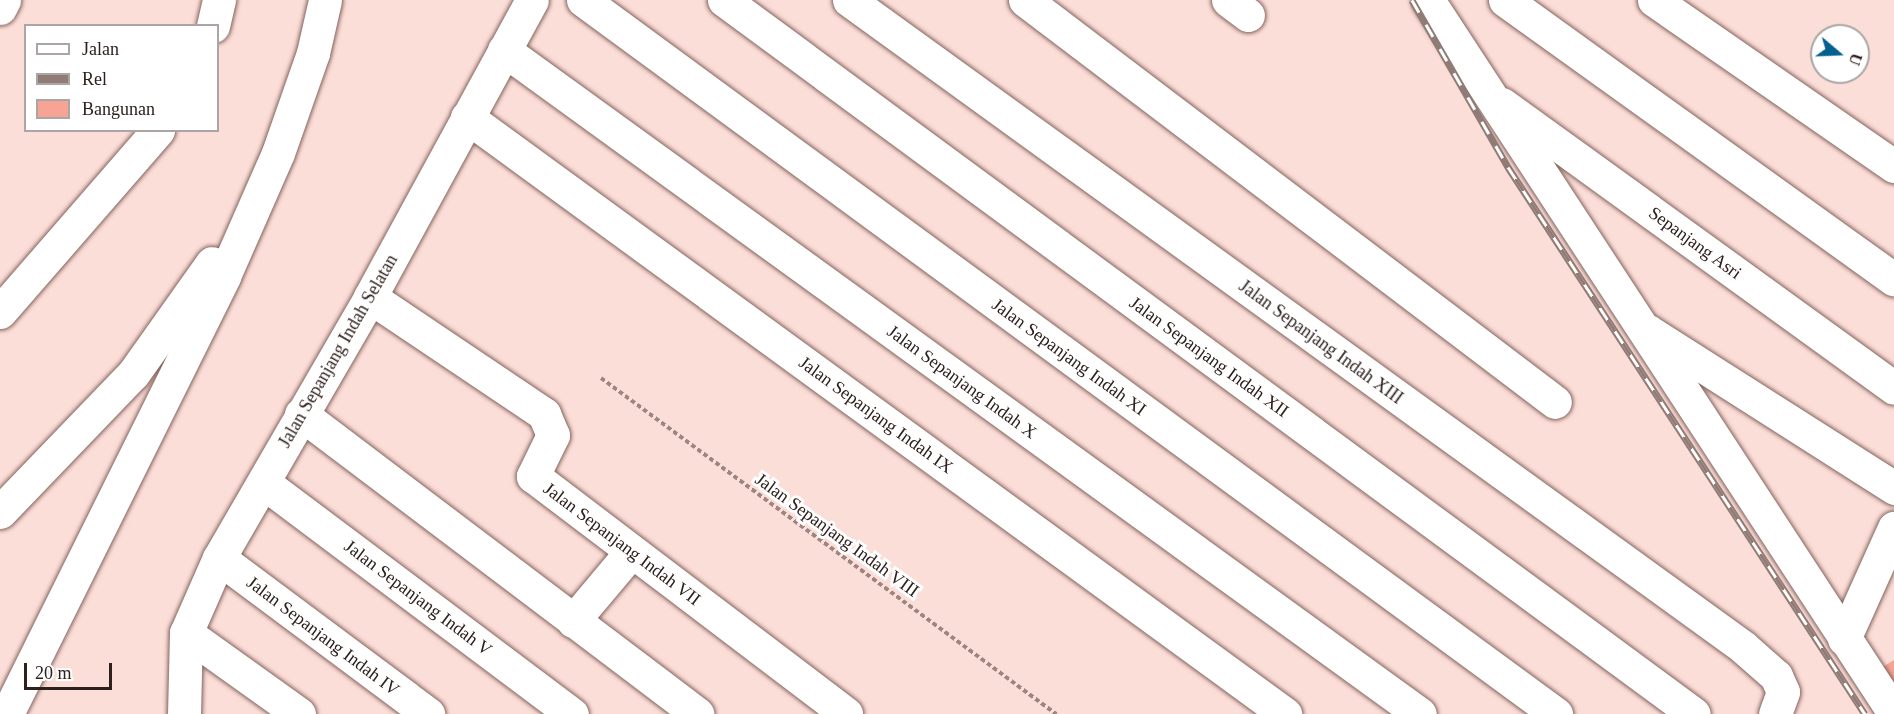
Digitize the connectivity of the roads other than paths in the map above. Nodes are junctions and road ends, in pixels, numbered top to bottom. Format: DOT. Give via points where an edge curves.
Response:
graph roads {
  1 [pos="4,0"];
  2 [pos="219,0"];
  3 [pos="325,0"];
  4 [pos="532,0"];
  5 [pos="583,0"];
  6 [pos="724,0"];
  7 [pos="849,0"];
  8 [pos="1025,0"];
  9 [pos="1428,0"];
  10 [pos="1505,0"];
  11 [pos="1654,0"];
  12 [pos="0,8"];
  13 [pos="213,24"];
  14 [pos="504,50"];
  15 [pos="1494,100"];
  16 [pos="467,117"];
  17 [pos="156,132"];
  18 [pos="278,153"];
  19 [pos="1894,166"];
  20 [pos="1894,280"];
  21 [pos="370,297"];
  22 [pos="0,312"];
  23 [pos="1640,326"];
  24 [pos="1894,388"];
  25 [pos="1555,402"];
  26 [pos="301,414"];
  27 [pos="264,483"];
  28 [pos="1894,488"];
  29 [pos="0,512"];
  30 [pos="1894,528"];
  31 [pos="630,552"];
  32 [pos="219,558"];
  33 [pos="573,621"];
  34 [pos="186,633"];
  35 [pos="1844,639"];
  36 [pos="1779,703"];
  37 [pos="1894,713"];
  38 [pos="6,714"];
  39 [pos="184,714"];
  40 [pos="299,714"];
  41 [pos="428,714"];
  42 [pos="572,714"];
  43 [pos="697,714"];
  44 [pos="846,714"];
  45 [pos="1286,714"];
  46 [pos="1420,714"];
  47 [pos="1556,714"];
  48 [pos="1694,714"];
  1 -- 12 [label="main road"];
  2 -- 13 [label="main road"];
  3 -- 18 [label="main road" via="313,53"];
  4 -- 14 [label="main road, Jalan Sepanjang Indah Selatan"];
  5 -- 47 [label="main road, Jalan Sepanjang Indah XI"];
  6 -- 48 [label="main road, Jalan Sepanjang Indah XII"];
  7 -- 36 [label="main road, Jalan Sepanjang Indah XIII" via="1743,647 1776,676"];
  8 -- 25 [label="main road"];
  9 -- 15 [label="main road"];
  10 -- 20 [label="main road"];
  11 -- 19 [label="main road"];
  14 -- 16 [label="main road, Jalan Sepanjang Indah Selatan"];
  14 -- 46 [label="main road, Jalan Sepanjang Indah X"];
  15 -- 23 [label="main road"];
  15 -- 24 [label="main road, Sepanjang Asri"];
  16 -- 21 [label="main road, Jalan Sepanjang Indah Selatan"];
  16 -- 45 [label="main road, Jalan Sepanjang Indah IX"];
  17 -- 22 [label="main road"];
  18 -- 29 [label="main road" via="202,280 133,374"];
  18 -- 38 [label="main road" via="180,366"];
  21 -- 26 [label="main road, Jalan Sepanjang Indah Selatan"];
  21 -- 31 [label="main road, Jalan Sepanjang Indah VII" via="544,414 553,435 533,476"];
  23 -- 28 [label="main road"];
  23 -- 35 [label="main road"];
  26 -- 27 [label="main road, Jalan Sepanjang Indah Selatan"];
  26 -- 33 [label="main road"];
  27 -- 32 [label="main road, Jalan Sepanjang Indah Selatan"];
  27 -- 42 [label="main road, Jalan Sepanjang Indah V"];
  30 -- 35 [label="main road"];
  31 -- 33 [label="main road"];
  31 -- 44 [label="main road, Jalan Sepanjang Indah VII"];
  32 -- 34 [label="main road, Jalan Sepanjang Indah Selatan"];
  32 -- 41 [label="main road, Jalan Sepanjang Indah IV"];
  33 -- 43 [label="main road"];
  34 -- 39 [label="main road, Jalan Sepanjang Indah Selatan"];
  34 -- 40 [label="main road"];
  35 -- 37 [label="main road"];
}
